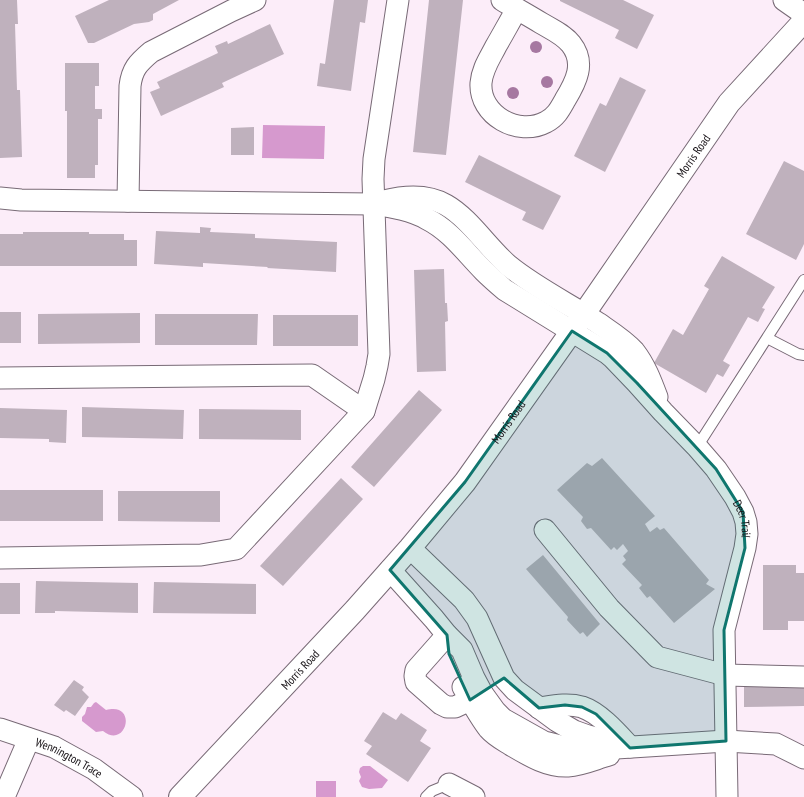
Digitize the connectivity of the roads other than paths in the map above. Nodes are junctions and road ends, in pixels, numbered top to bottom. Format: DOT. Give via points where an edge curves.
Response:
graph roads {
  1 [pos="255,0"];
  2 [pos="398,0"];
  3 [pos="784,0"];
  4 [pos="509,4"];
  5 [pos="804,14"];
  6 [pos="804,21"];
  7 [pos="0,198"];
  8 [pos="128,201"];
  9 [pos="374,204"];
  10 [pos="804,280"];
  11 [pos="578,323"];
  12 [pos="767,338"];
  13 [pos="804,355"];
  14 [pos="0,378"];
  15 [pos="364,411"];
  16 [pos="697,447"];
  17 [pos="545,530"];
  18 [pos="410,548"];
  19 [pos="0,558"];
  20 [pos="390,570"];
  21 [pos="447,635"];
  22 [pos="725,675"];
  23 [pos="804,677"];
  24 [pos="504,678"];
  25 [pos="476,697"];
  26 [pos="0,729"];
  27 [pos="29,739"];
  28 [pos="726,741"];
  29 [pos="630,748"];
  30 [pos="804,758"];
  31 [pos="449,784"];
  32 [pos="4,797"];
  33 [pos="132,797"];
  34 [pos="180,797"];
  35 [pos="426,797"];
  36 [pos="474,797"];
  37 [pos="726,797"];
  1 -- 8 [label="street" via="151,52 136,67 131,76 130,86"];
  2 -- 9 [label="street" via="374,159"];
  3 -- 5 [label="street"];
  4 -- 4 [label="street" via="565,38 578,61 579,68 574,86 559,112 545,123 536,126 508,124 491,112 482,94 484,70"];
  6 -- 11 [label="street, Morris Road" via="729,103"];
  7 -- 8 [label="street, Deer Trail"];
  8 -- 9 [label="street, Deer Trail"];
  9 -- 11 [label="street, Deer Trail" via="401,209 427,218 452,236 505,290 524,302"];
  9 -- 15 [label="street" via="378,354 374,379"];
  10 -- 12 [label="lane"];
  11 -- 16 [label="street, Deer Trail"];
  11 -- 18 [label="street, Morris Road" via="465,482"];
  12 -- 13 [label="lane"];
  12 -- 16 [label="lane"];
  14 -- 15 [label="street" via="312,375"];
  15 -- 19 [label="street" via="236,549 201,556"];
  16 -- 22 [label="street, Deer Trail" via="716,469 735,498 744,512 746,522 745,548 724,630"];
  17 -- 22 [label="street" via="609,608 657,657"];
  18 -- 20 [label="street, Morris Road"];
  18 -- 24 [label="street" via="464,600 477,618"];
  20 -- 21 [label="street"];
  20 -- 34 [label="street, Morris Road"];
  21 -- 25 [label="street" via="462,650 474,678"];
  21 -- 25 [label="street" via="416,670 416,682 447,707 454,707"];
  22 -- 23 [label="street"];
  22 -- 28 [label="street, Deer Trail"];
  24 -- 25 [label="street"];
  24 -- 29 [label="street" via="539,708 565,705 582,707 596,714"];
  25 -- 29 [label="street" via="503,719 544,742 585,750"];
  26 -- 27 [label="street, Wennington Trace"];
  27 -- 32 [label="street"];
  27 -- 33 [label="street, Wennington Trace" via="54,747 94,769"];
  28 -- 29 [label="street"];
  28 -- 30 [label="street" via="776,744"];
  28 -- 37 [label="street, Deer Trail"];
  31 -- 35 [label="lane" via="432,791"];
  31 -- 36 [label="street"];
}
